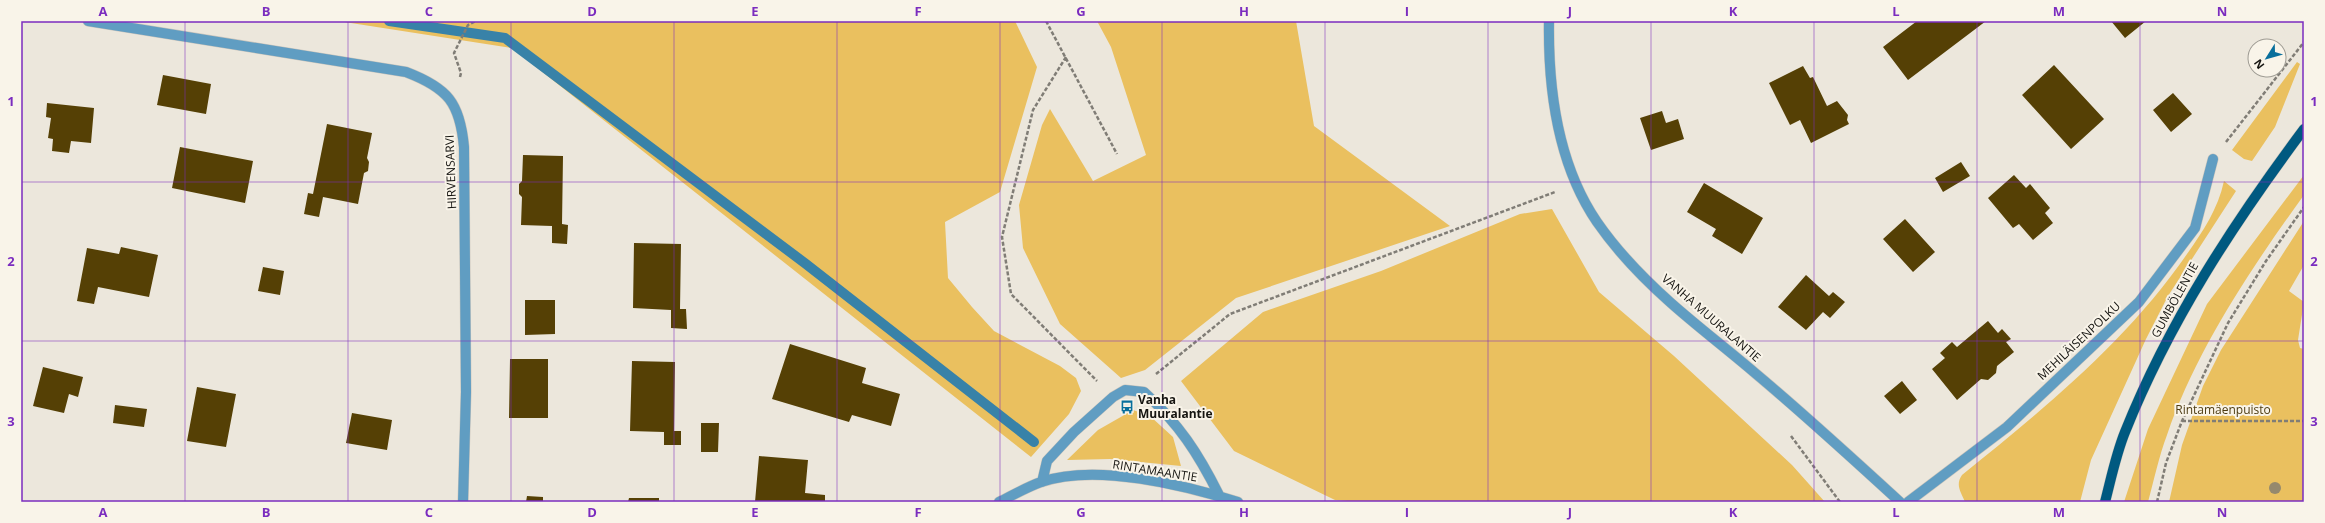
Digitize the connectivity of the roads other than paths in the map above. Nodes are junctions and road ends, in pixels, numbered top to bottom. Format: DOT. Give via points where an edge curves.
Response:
graph roads {
  1 [pos="88,21"];
  2 [pos="1549,21"];
  3 [pos="2304,129"];
  4 [pos="2213,159"];
  5 [pos="1042,482"];
  6 [pos="1219,495"];
  7 [pos="1235,501"];
  8 [pos="463,502"];
  9 [pos="1000,502"];
  10 [pos="1900,502"];
  11 [pos="1908,502"];
  12 [pos="2105,502"];
  1 -- 8 [label="street, HIRVENSARVI" via="406,72 430,81 453,105 462,123 464,147 466,392"];
  2 -- 10 [label="street, VANHA MUURALANTIE" via="1549,61 1564,148 1579,189 1597,222 1625,257 1670,303 1772,388"];
  3 -- 12 [label="main road, GUMBÖLENTIE" via="2254,196 2189,298 2150,373 2124,434"];
  4 -- 11 [label="street, MEHILÄISENPOLKU" via="2195,228 2139,302 2007,427"];
  5 -- 6 [label="street, RINTAMAANTIE" via="1085,474 1130,477"];
  5 -- 6 [label="street" via="1047,461 1074,432 1113,397 1125,390 1144,392 1185,435 1204,464"];
  5 -- 9 [label="street, RINTAMAANTIE"];
  6 -- 7 [label="street, RINTAMAANTIE"];
}
